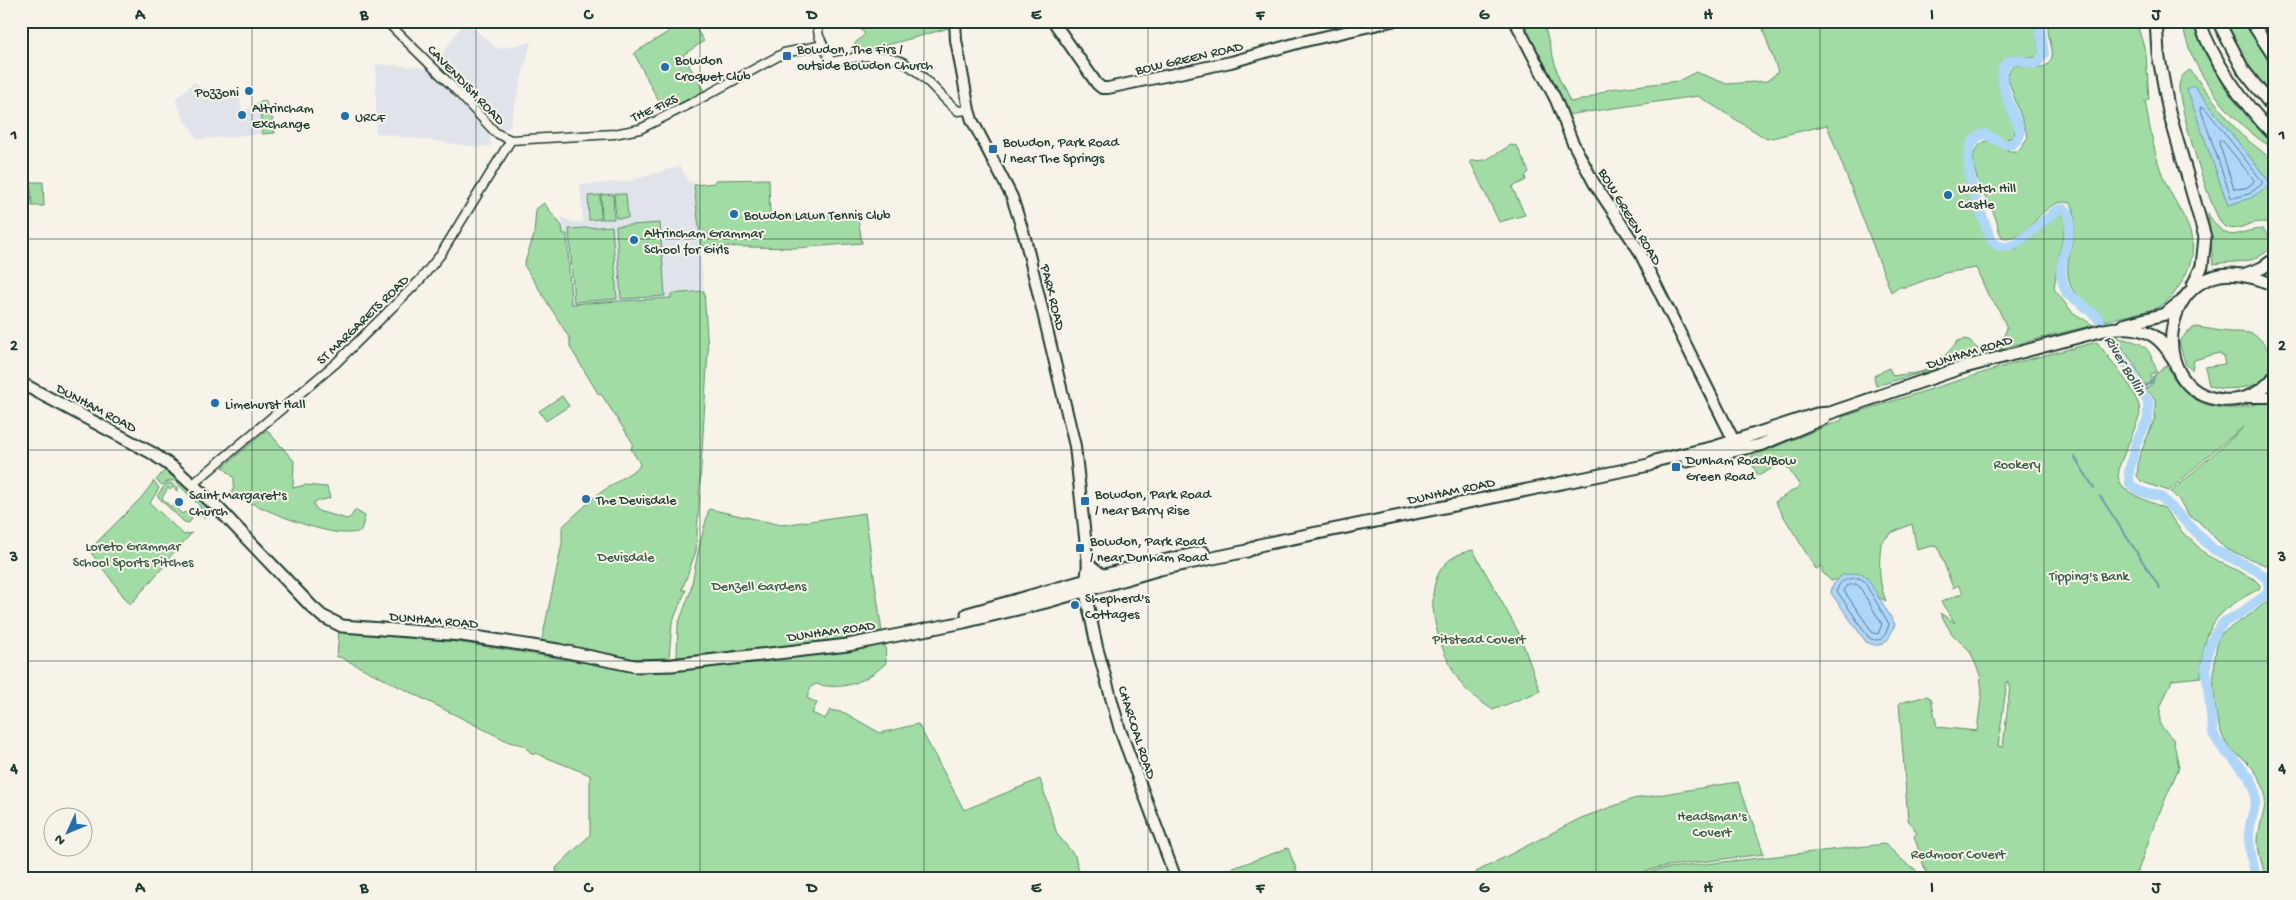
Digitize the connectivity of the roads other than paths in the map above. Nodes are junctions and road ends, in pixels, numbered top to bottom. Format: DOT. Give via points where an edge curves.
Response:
graph roads {
  1 [pos="386,21"];
  2 [pos="816,21"];
  3 [pos="955,21"];
  4 [pos="1053,21"];
  5 [pos="1392,21"];
  6 [pos="1515,21"];
  7 [pos="2156,21"];
  8 [pos="2199,21"];
  9 [pos="2218,21"];
  10 [pos="2251,21"];
  11 [pos="822,45"];
  12 [pos="2275,58"];
  13 [pos="969,110"];
  14 [pos="2275,110"];
  15 [pos="2275,136"];
  16 [pos="511,140"];
  17 [pos="2275,259"];
  18 [pos="2243,274"];
  19 [pos="2275,287"];
  20 [pos="2191,289"];
  21 [pos="2183,299"];
  22 [pos="2118,327"];
  23 [pos="2174,361"];
  24 [pos="2275,376"];
  25 [pos="21,383"];
  26 [pos="2248,397"];
  27 [pos="2275,397"];
  28 [pos="1737,446"];
  29 [pos="193,484"];
  30 [pos="1259,546"];
  31 [pos="1088,564"];
  32 [pos="1103,576"];
  33 [pos="1086,585"];
  34 [pos="925,628"];
  35 [pos="1176,879"];
  1 -- 16 [label="street, CAVENDISH ROAD" via="496,134"];
  2 -- 11 [label="street"];
  3 -- 13 [label="main road, PARK ROAD"];
  4 -- 5 [label="main road, BOW GREEN ROAD" via="1102,88 1231,62"];
  6 -- 28 [label="main road, BOW GREEN ROAD" via="1546,78 1579,154 1638,249"];
  7 -- 20 [label="highway" via="2158,53 2169,112 2205,238 2202,266"];
  8 -- 15 [label="highway" via="2232,84"];
  9 -- 14 [label="highway" via="2244,70"];
  10 -- 12 [label="highway"];
  11 -- 13 [label="street" via="831,62 868,55 896,60 915,70 958,111"];
  11 -- 16 [label="street, THE FIRS" via="784,53 640,129 614,134"];
  13 -- 31 [label="main road, PARK ROAD" via="1012,197 1025,238 1075,446"];
  16 -- 29 [label="street, ST MARGARETS ROAD" via="441,254 420,280 336,363"];
  17 -- 18 [label="highway" via="2262,268"];
  18 -- 19 [label="highway"];
  18 -- 20 [label="highway" via="2211,276"];
  20 -- 21 [label="highway"];
  21 -- 22 [label="highway, DUNHAM ROAD" via="2165,314"];
  21 -- 23 [label="highway" via="2171,337"];
  22 -- 23 [label="highway, DUNHAM ROAD" via="2142,330 2158,338"];
  22 -- 28 [label="highway, DUNHAM ROAD" via="1961,368 1830,413 1798,430"];
  23 -- 26 [label="highway, DUNHAM ROAD" via="2187,384 2206,396 2229,400"];
  24 -- 26 [label="highway" via="2262,390"];
  25 -- 29 [label="highway, DUNHAM ROAD" via="152,453"];
  26 -- 27 [label="main road"];
  28 -- 30 [label="highway, DUNHAM ROAD" via="1659,467 1649,465"];
  29 -- 34 [label="highway, DUNHAM ROAD" via="322,616 342,626 462,635 646,666 848,645"];
  30 -- 32 [label="highway, DUNHAM ROAD" via="1244,545 1189,555"];
  30 -- 33 [label="highway, DUNHAM ROAD" via="1116,581"];
  31 -- 32 [label="highway"];
  31 -- 33 [label="main road, PARK ROAD"];
  32 -- 33 [label="highway, DUNHAM ROAD"];
  33 -- 34 [label="highway, DUNHAM ROAD" via="1006,613"];
  33 -- 34 [label="highway, DUNHAM ROAD" via="1064,591 1059,589"];
  33 -- 35 [label="main road, CHARCOAL ROAD" via="1097,647 1120,730"];
}
